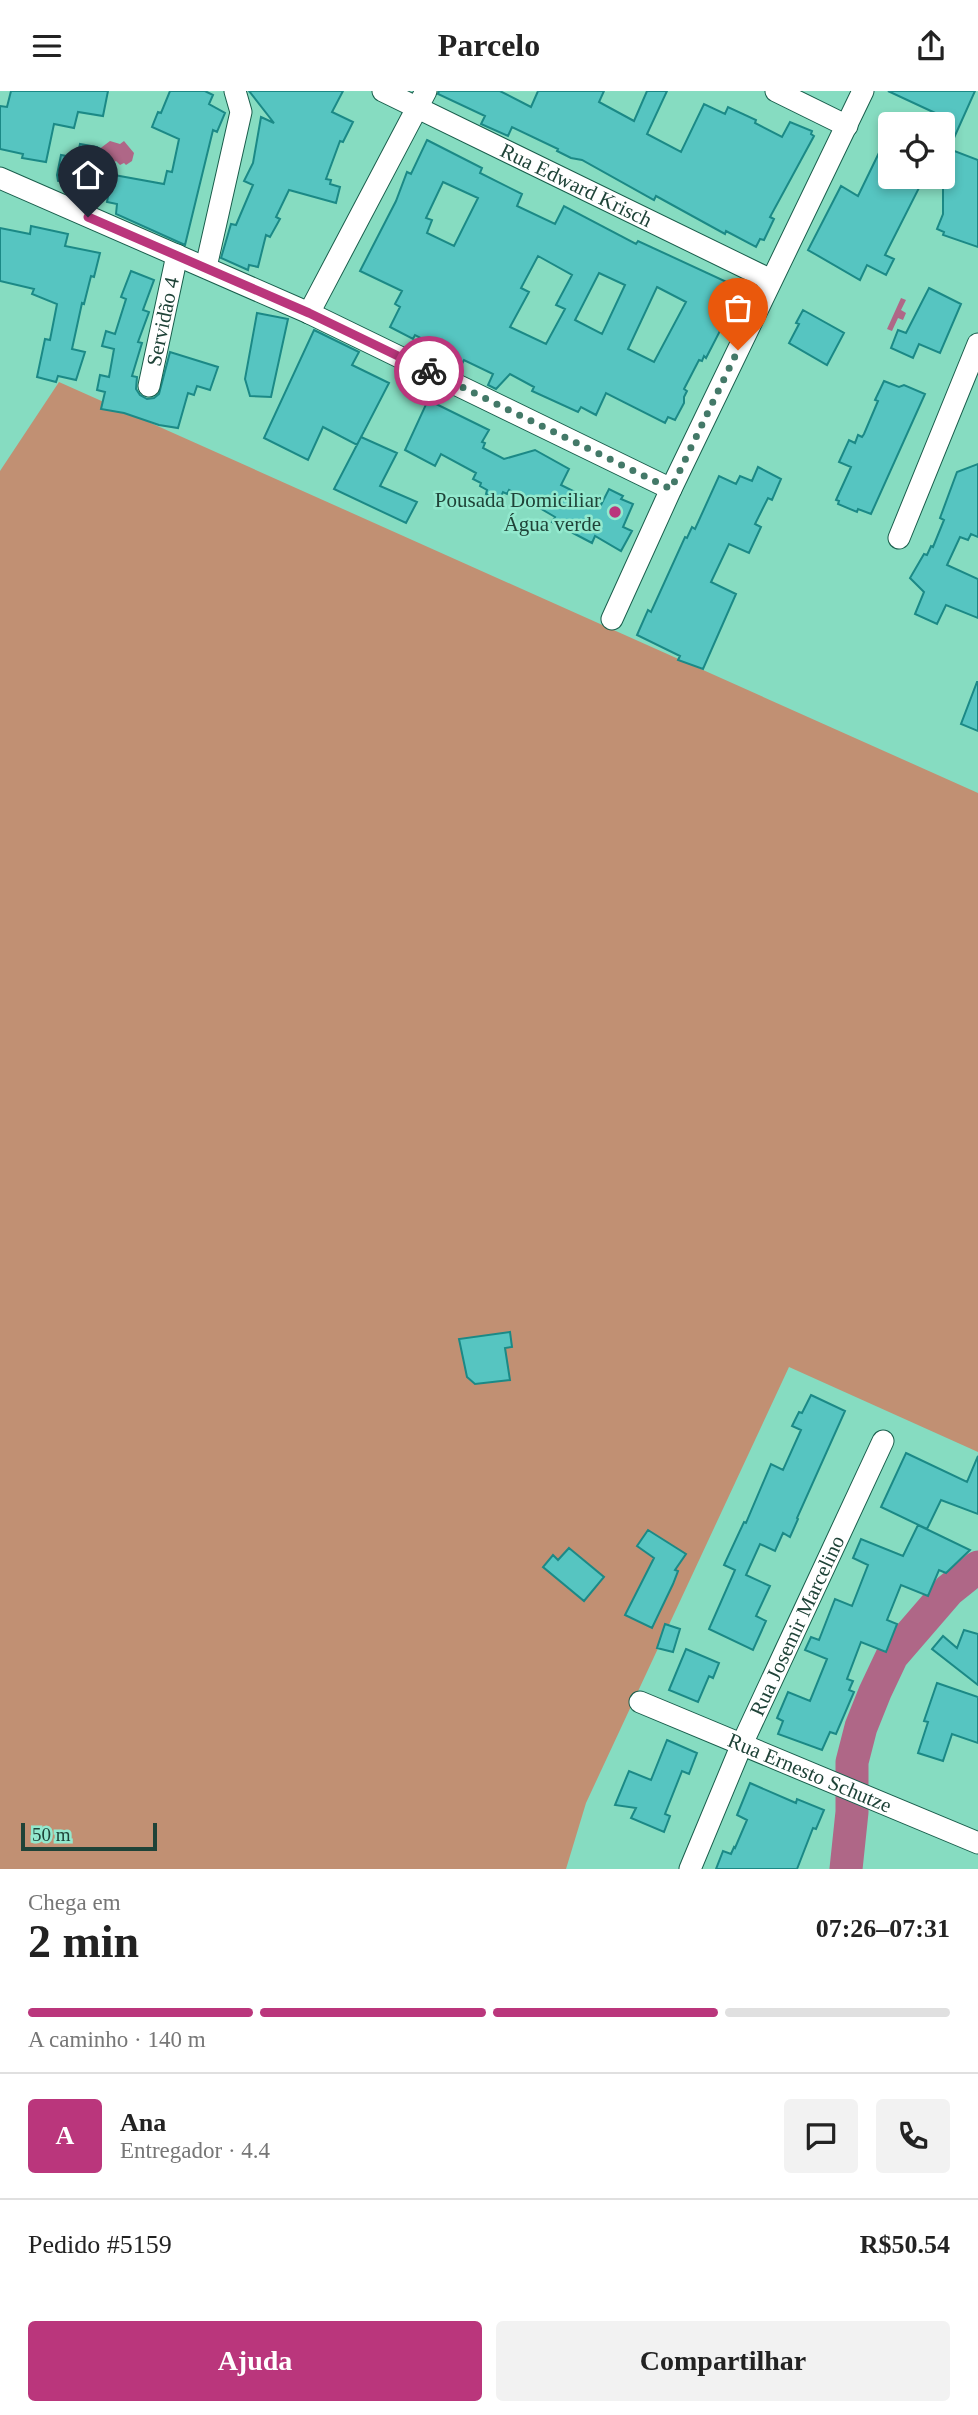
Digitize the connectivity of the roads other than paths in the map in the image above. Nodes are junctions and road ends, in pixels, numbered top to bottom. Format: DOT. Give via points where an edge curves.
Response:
graph roads {
  1 [pos="235,91"];
  2 [pos="383,91"];
  3 [pos="776,91"];
  4 [pos="863,91"];
  5 [pos="421,99"];
  6 [pos="847,126"];
  7 [pos="0,178"];
  8 [pos="177,255"];
  9 [pos="206,267"];
  10 [pos="771,280"];
  11 [pos="309,313"];
  12 [pos="978,344"];
  13 [pos="149,386"];
  14 [pos="671,489"];
  15 [pos="899,538"];
  16 [pos="612,619"];
  17 [pos="883,1441"];
  18 [pos="640,1702"];
  19 [pos="742,1744"];
  20 [pos="978,1843"];
  21 [pos="690,1869"];
  1 -- 9 [label="street" via="241,111"];
  2 -- 5 [label="street, Rua Edward Krisch"];
  3 -- 6 [label="street"];
  4 -- 6 [label="street"];
  5 -- 10 [label="street, Rua Edward Krisch"];
  5 -- 11 [label="street"];
  6 -- 10 [label="street"];
  7 -- 8 [label="street"];
  8 -- 9 [label="street"];
  8 -- 13 [label="street, Servidão 4"];
  9 -- 11 [label="street"];
  10 -- 14 [label="street"];
  11 -- 14 [label="street"];
  12 -- 15 [label="street"];
  14 -- 16 [label="street"];
  17 -- 19 [label="street, Rua Josemir Marcelino"];
  18 -- 19 [label="street, Rua Ernesto Schutze"];
  19 -- 20 [label="street, Rua Ernesto Schutze"];
  19 -- 21 [label="street, Rua Josemir Marcelino"];
}
